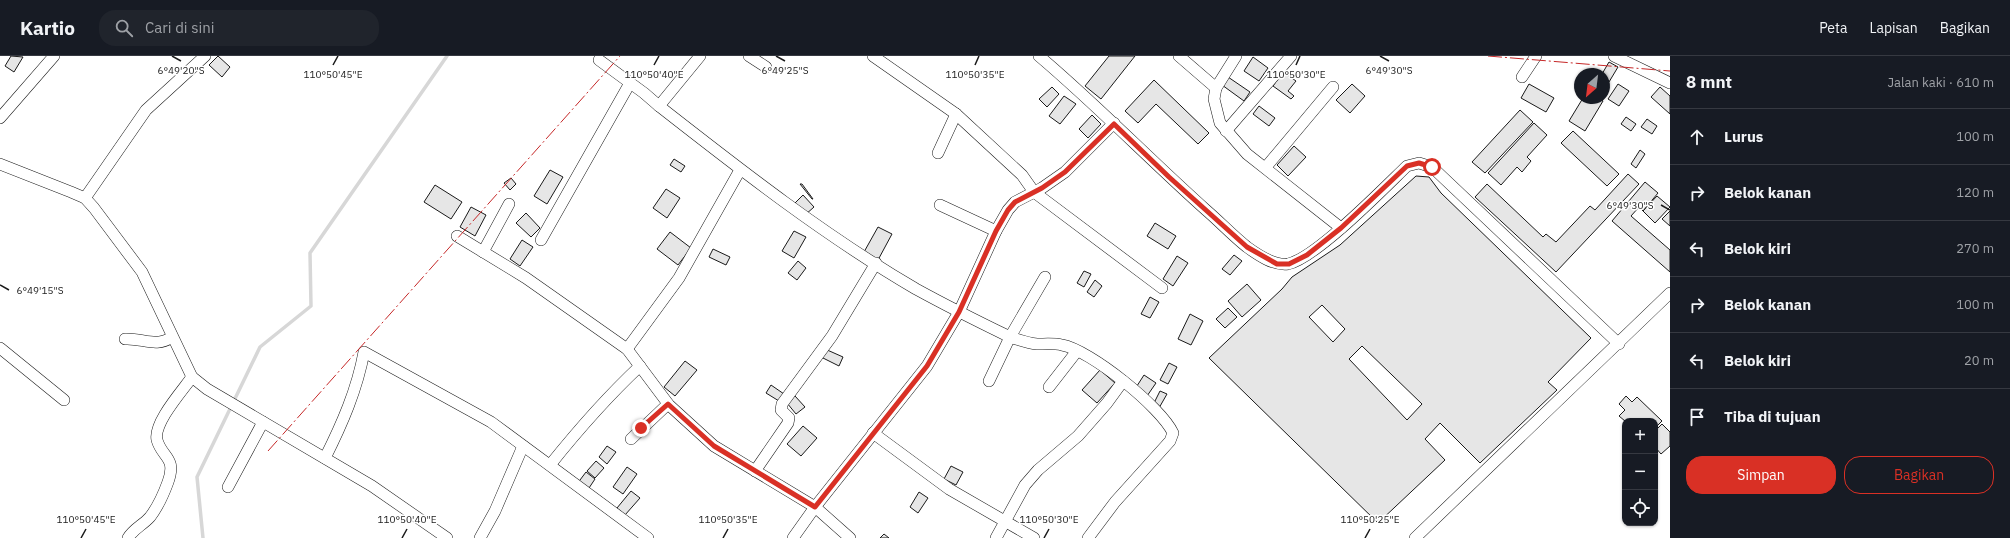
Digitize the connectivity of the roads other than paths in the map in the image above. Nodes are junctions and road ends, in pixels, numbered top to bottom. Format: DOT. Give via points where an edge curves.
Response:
graph roads {
  1 [pos="54,56"];
  2 [pos="205,56"];
  3 [pos="700,56"];
  4 [pos="749,56"];
  5 [pos="873,56"];
  6 [pos="1039,56"];
  7 [pos="1180,56"];
  8 [pos="1236,56"];
  9 [pos="1291,56"];
  10 [pos="1536,56"];
  11 [pos="1614,56"];
  12 [pos="599,60"];
  13 [pos="766,67"];
  14 [pos="1522,77"];
  15 [pos="630,83"];
  16 [pos="1670,83"];
  17 [pos="1333,87"];
  18 [pos="1216,88"];
  19 [pos="659,106"];
  20 [pos="956,114"];
  21 [pos="0,118"];
  22 [pos="1114,124"];
  23 [pos="1226,131"];
  24 [pos="938,153"];
  25 [pos="0,164"];
  26 [pos="1266,167"];
  27 [pos="740,170"];
  28 [pos="1034,192"];
  29 [pos="85,198"];
  30 [pos="509,204"];
  31 [pos="940,205"];
  32 [pos="1341,228"];
  33 [pos="996,231"];
  34 [pos="457,236"];
  35 [pos="541,240"];
  36 [pos="483,252"];
  37 [pos="876,264"];
  38 [pos="1045,276"];
  39 [pos="1162,288"];
  40 [pos="1670,293"];
  41 [pos="959,312"];
  42 [pos="172,337"];
  43 [pos="1010,338"];
  44 [pos="125,339"];
  45 [pos="1619,344"];
  46 [pos="0,348"];
  47 [pos="627,349"];
  48 [pos="1077,351"];
  49 [pos="640,366"];
  50 [pos="192,377"];
  51 [pos="989,381"];
  52 [pos="1123,381"];
  53 [pos="1049,386"];
  54 [pos="64,400"];
  55 [pos="668,404"];
  56 [pos="263,422"];
  57 [pos="873,433"];
  58 [pos="631,439"];
  59 [pos="523,446"];
  60 [pos="325,458"];
  61 [pos="550,465"];
  62 [pos="755,470"];
  63 [pos="228,487"];
  64 [pos="815,507"];
  65 [pos="1005,521"];
  66 [pos="128,538"];
  67 [pos="447,538"];
  68 [pos="480,538"];
  69 [pos="648,538"];
  70 [pos="793,538"];
  71 [pos="850,538"];
  72 [pos="996,538"];
  73 [pos="1034,538"];
  74 [pos="1088,538"];
  75 [pos="1415,538"];
  1 -- 21 [label="street"];
  2 -- 29 [label="street" via="146,110"];
  3 -- 19 [label="street"];
  4 -- 13 [label="street"];
  5 -- 20 [label="street"];
  6 -- 22 [label="street"];
  7 -- 18 [label="street"];
  8 -- 18 [label="street"];
  9 -- 23 [label="street"];
  10 -- 14 [label="street"];
  11 -- 16 [label="street"];
  12 -- 15 [label="street"];
  15 -- 19 [label="street"];
  15 -- 35 [label="street"];
  17 -- 26 [label="street"];
  18 -- 23 [label="street" via="1216,112"];
  19 -- 27 [label="street"];
  20 -- 24 [label="street"];
  20 -- 28 [label="street" via="1022,175"];
  22 -- 28 [label="street" via="1065,172"];
  22 -- 32 [label="street" via="1247,247 1277,264 1289,264 1307,255"];
  23 -- 26 [label="street" via="1247,154"];
  25 -- 29 [label="street"];
  26 -- 32 [label="street"];
  27 -- 37 [label="street"];
  27 -- 47 [label="street" via="679,278"];
  28 -- 33 [label="street" via="1015,202"];
  28 -- 39 [label="street"];
  29 -- 42 [label="street" via="142,272"];
  30 -- 36 [label="street"];
  31 -- 33 [label="street"];
  32 -- 45 [label="street" via="1407,166 1419,163 1432,167"];
  33 -- 41 [label="street"];
  34 -- 36 [label="street"];
  36 -- 47 [label="street" via="526,278"];
  37 -- 41 [label="street"];
  37 -- 62 [label="street" via="832,336 782,404 781,410 789,418 788,423"];
  38 -- 43 [label="street"];
  40 -- 45 [label="street"];
  41 -- 43 [label="street"];
  41 -- 57 [label="street" via="927,366"];
  42 -- 44 [label="street" via="156,343 133,338"];
  42 -- 50 [label="street"];
  43 -- 48 [label="street" via="1062,345"];
  43 -- 51 [label="street"];
  45 -- 75 [label="street"];
  46 -- 54 [label="street"];
  47 -- 49 [label="street"];
  48 -- 52 [label="street"];
  48 -- 53 [label="street"];
  49 -- 55 [label="street"];
  49 -- 61 [label="street" via="615,389"];
  50 -- 56 [label="street"];
  50 -- 66 [label="street" via="161,421 158,431 158,440 170,461 168,481 151,516"];
  52 -- 65 [label="street" via="1078,436 1038,470 1025,485"];
  52 -- 74 [label="street" via="1167,424 1173,433 1172,438 1115,502"];
  55 -- 58 [label="street"];
  55 -- 62 [label="street" via="714,446"];
  56 -- 60 [label="street"];
  56 -- 63 [label="street"];
  57 -- 64 [label="street"];
  57 -- 65 [label="street" via="949,489"];
  59 -- 60 [label="street" via="491,422 364,352 360,375 346,414"];
  59 -- 61 [label="street"];
  59 -- 68 [label="street" via="495,511"];
  60 -- 67 [label="street" via="372,486"];
  61 -- 69 [label="street"];
  62 -- 64 [label="street"];
  64 -- 70 [label="street"];
  64 -- 71 [label="street"];
  65 -- 72 [label="street"];
  65 -- 73 [label="street"];
}
